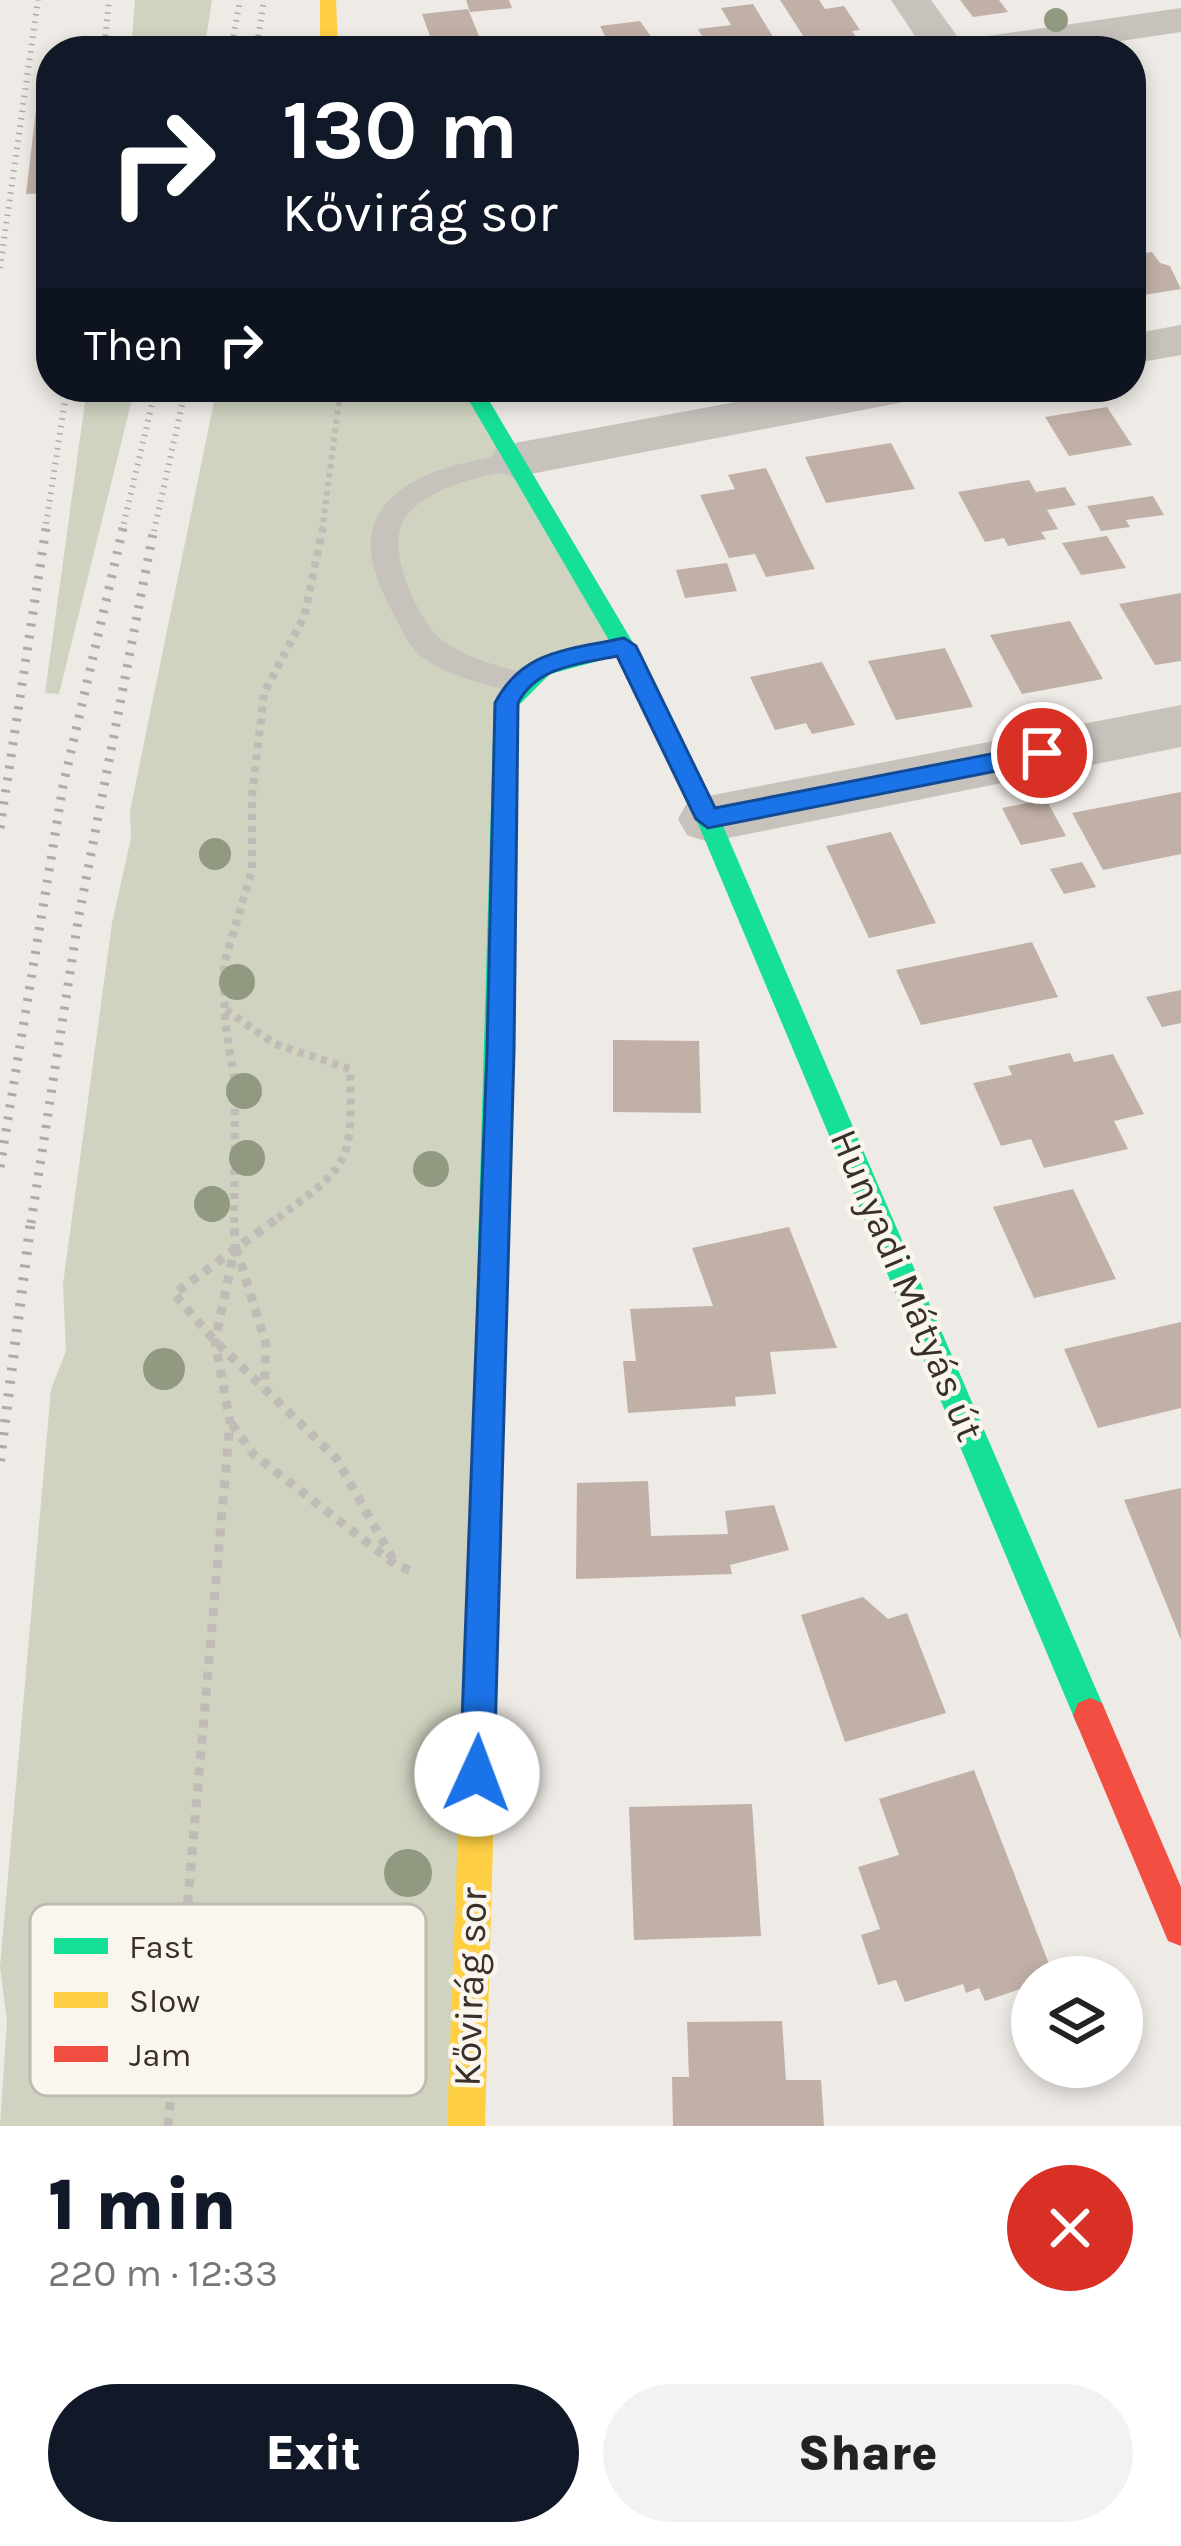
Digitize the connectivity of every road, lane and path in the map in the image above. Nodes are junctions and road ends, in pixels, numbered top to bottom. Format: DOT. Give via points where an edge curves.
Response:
graph roads {
  1 [pos="328,0"];
  2 [pos="911,0"];
  3 [pos="1181,20"];
  4 [pos="329,36"];
  5 [pos="936,36"];
  6 [pos="1071,36"];
  7 [pos="1181,340"];
  8 [pos="1146,346"];
  9 [pos="340,402"];
  10 [pos="480,402"];
  11 [pos="820,402"];
  12 [pos="515,460"];
  13 [pos="624,646"];
  14 [pos="517,682"];
  15 [pos="1181,726"];
  16 [pos="708,819"];
  17 [pos="226,1010"];
  18 [pos="235,1246"];
  19 [pos="215,1341"];
  20 [pos="263,1388"];
  21 [pos="230,1422"];
  22 [pos="396,1565"];
  23 [pos="483,1598"];
  24 [pos="1159,1818"];
  25 [pos="188,1904"];
  26 [pos="1181,1928"];
  27 [pos="171,2096"];
  28 [pos="168,2126"];
  29 [pos="466,2126"];
  1 -- 4 [label="street"];
  2 -- 5 [label="street"];
  3 -- 6 [label="street"];
  7 -- 8 [label="street"];
  9 -- 17 [label="path" via="304,617 264,693 252,870 224,964"];
  10 -- 12 [label="street"];
  11 -- 12 [label="street"];
  12 -- 13 [label="street"];
  12 -- 14 [label="lane" via="433,482 386,521 380,542 383,569 424,641"];
  13 -- 14 [label="street" via="545,664"];
  13 -- 16 [label="street, Hunyadi Mátyás út"];
  14 -- 23 [label="street, Kővirág sor" via="506,703"];
  15 -- 16 [label="street"];
  16 -- 24 [label="street, Hunyadi Mátyás út"];
  17 -- 18 [label="path" via="235,1083"];
  17 -- 18 [label="path" via="258,1035 350,1069 352,1140 332,1178"];
  18 -- 19 [label="path"];
  18 -- 19 [label="path" via="174,1294"];
  18 -- 20 [label="path" via="266,1345"];
  19 -- 20 [label="path"];
  19 -- 21 [label="path"];
  20 -- 22 [label="path" via="336,1458"];
  21 -- 22 [label="path" via="253,1454"];
  21 -- 25 [label="path"];
  22 -- 23 [label="path"];
  23 -- 29 [label="street, Kővirág sor"];
  24 -- 26 [label="street, Hunyadi Mátyás út"];
  27 -- 28 [label="path"];
}
